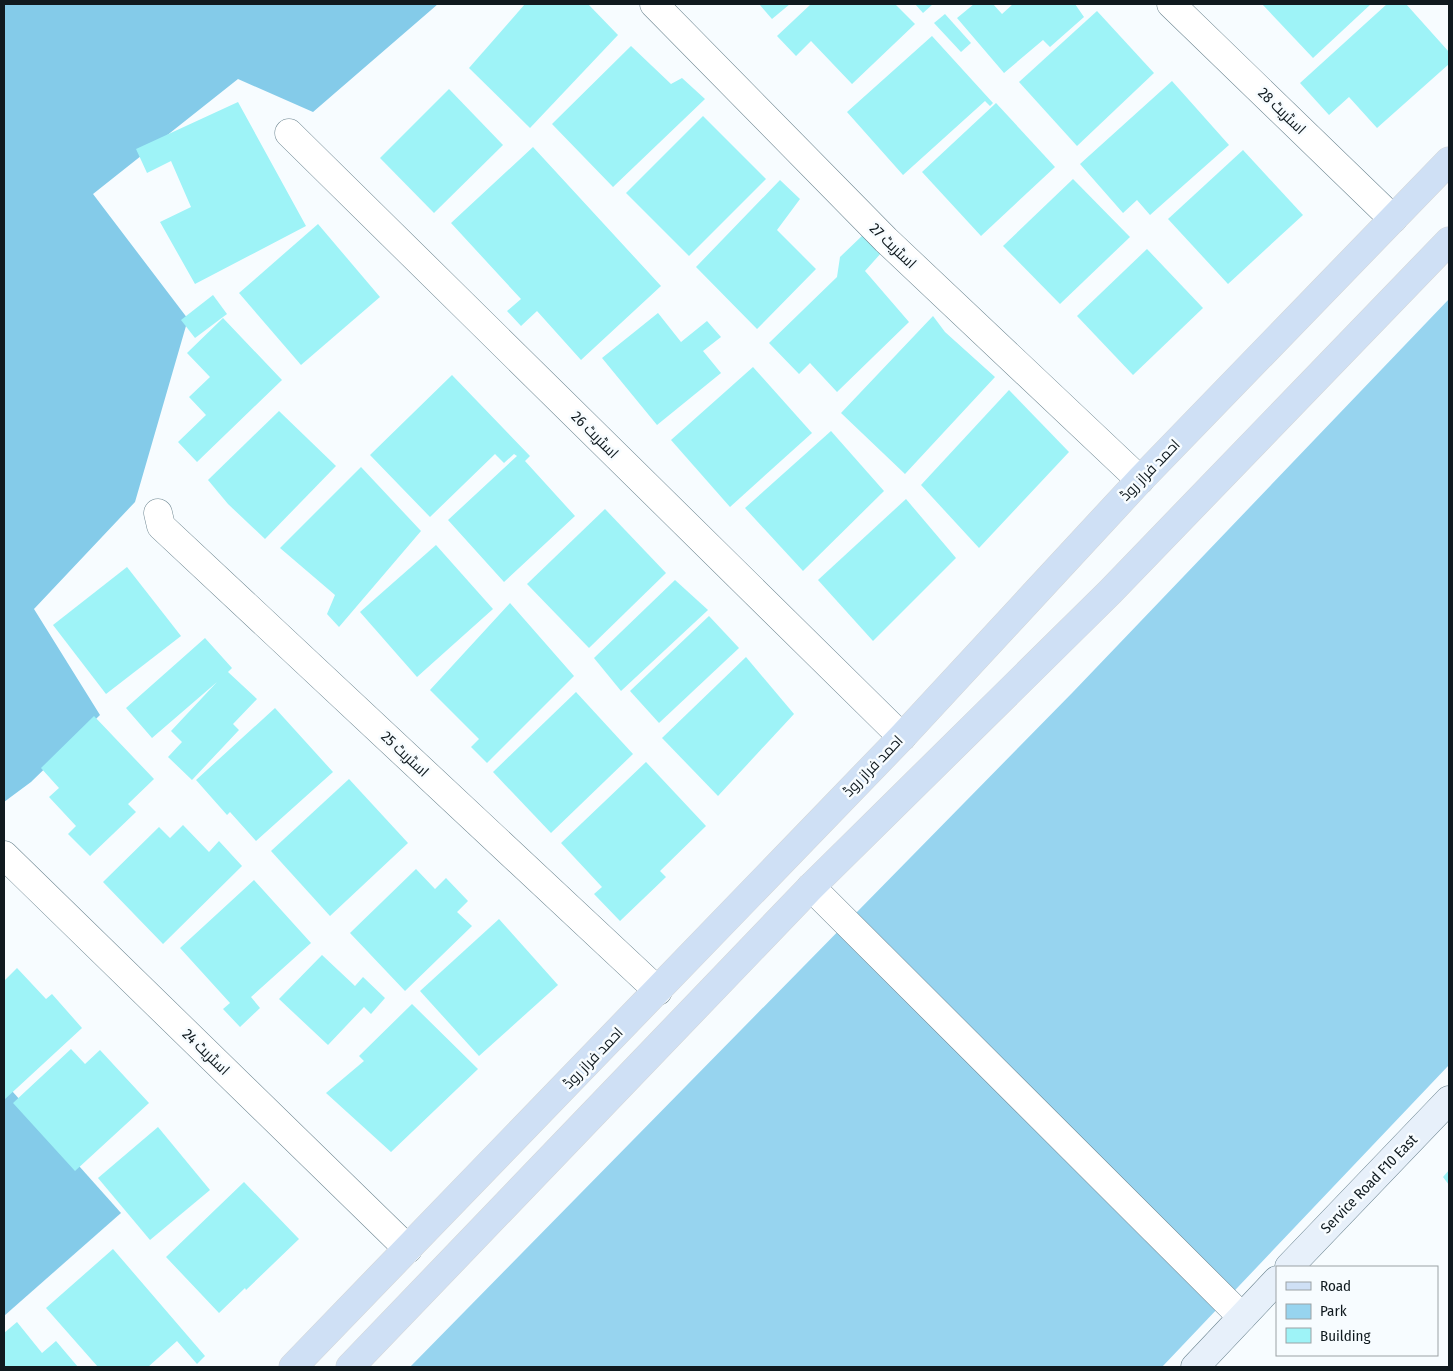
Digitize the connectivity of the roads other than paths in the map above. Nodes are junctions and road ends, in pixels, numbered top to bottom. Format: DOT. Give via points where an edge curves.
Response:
graph roads {
  1 [pos="654,4"];
  2 [pos="1171,4"];
  3 [pos="289,133"];
  4 [pos="1449,161"];
  5 [pos="1393,219"];
  6 [pos="1449,241"];
  7 [pos="1140,480"];
  8 [pos="158,513"];
  9 [pos="902,737"];
  10 [pos="4,855"];
  11 [pos="811,887"];
  12 [pos="723,923"];
  13 [pos="750,950"];
  14 [pos="658,991"];
  15 [pos="1449,1100"];
  16 [pos="408,1249"];
  17 [pos="1290,1266"];
  18 [pos="1276,1281"];
  19 [pos="1242,1317"];
  20 [pos="1198,1366"];
  21 [pos="293,1367"];
  22 [pos="350,1367"];
  1 -- 7 [label="street, اسٹریٹ 27" via="886,240"];
  2 -- 5 [label="street, اسٹریٹ 28"];
  3 -- 9 [label="street, اسٹریٹ 26"];
  4 -- 5 [label="main road, احمد فراز روڈ"];
  5 -- 7 [label="main road, احمد فراز روڈ"];
  6 -- 11 [label="main road" via="1110,592"];
  7 -- 9 [label="main road, احمد فراز روڈ"];
  8 -- 14 [label="street, اسٹریٹ 25" via="161,526"];
  9 -- 12 [label="main road, احمد فراز روڈ"];
  10 -- 16 [label="street, اسٹریٹ 24"];
  11 -- 13 [label="main road"];
  11 -- 19 [label="street"];
  12 -- 13 [label="main road"];
  12 -- 14 [label="main road, احمد فراز روڈ"];
  13 -- 22 [label="main road"];
  14 -- 16 [label="main road, احمد فراز روڈ"];
  15 -- 17 [label="street, Service Road F10 East"];
  16 -- 21 [label="main road, احمد فراز روڈ"];
  18 -- 19 [label="street"];
  19 -- 20 [label="street"];
}
